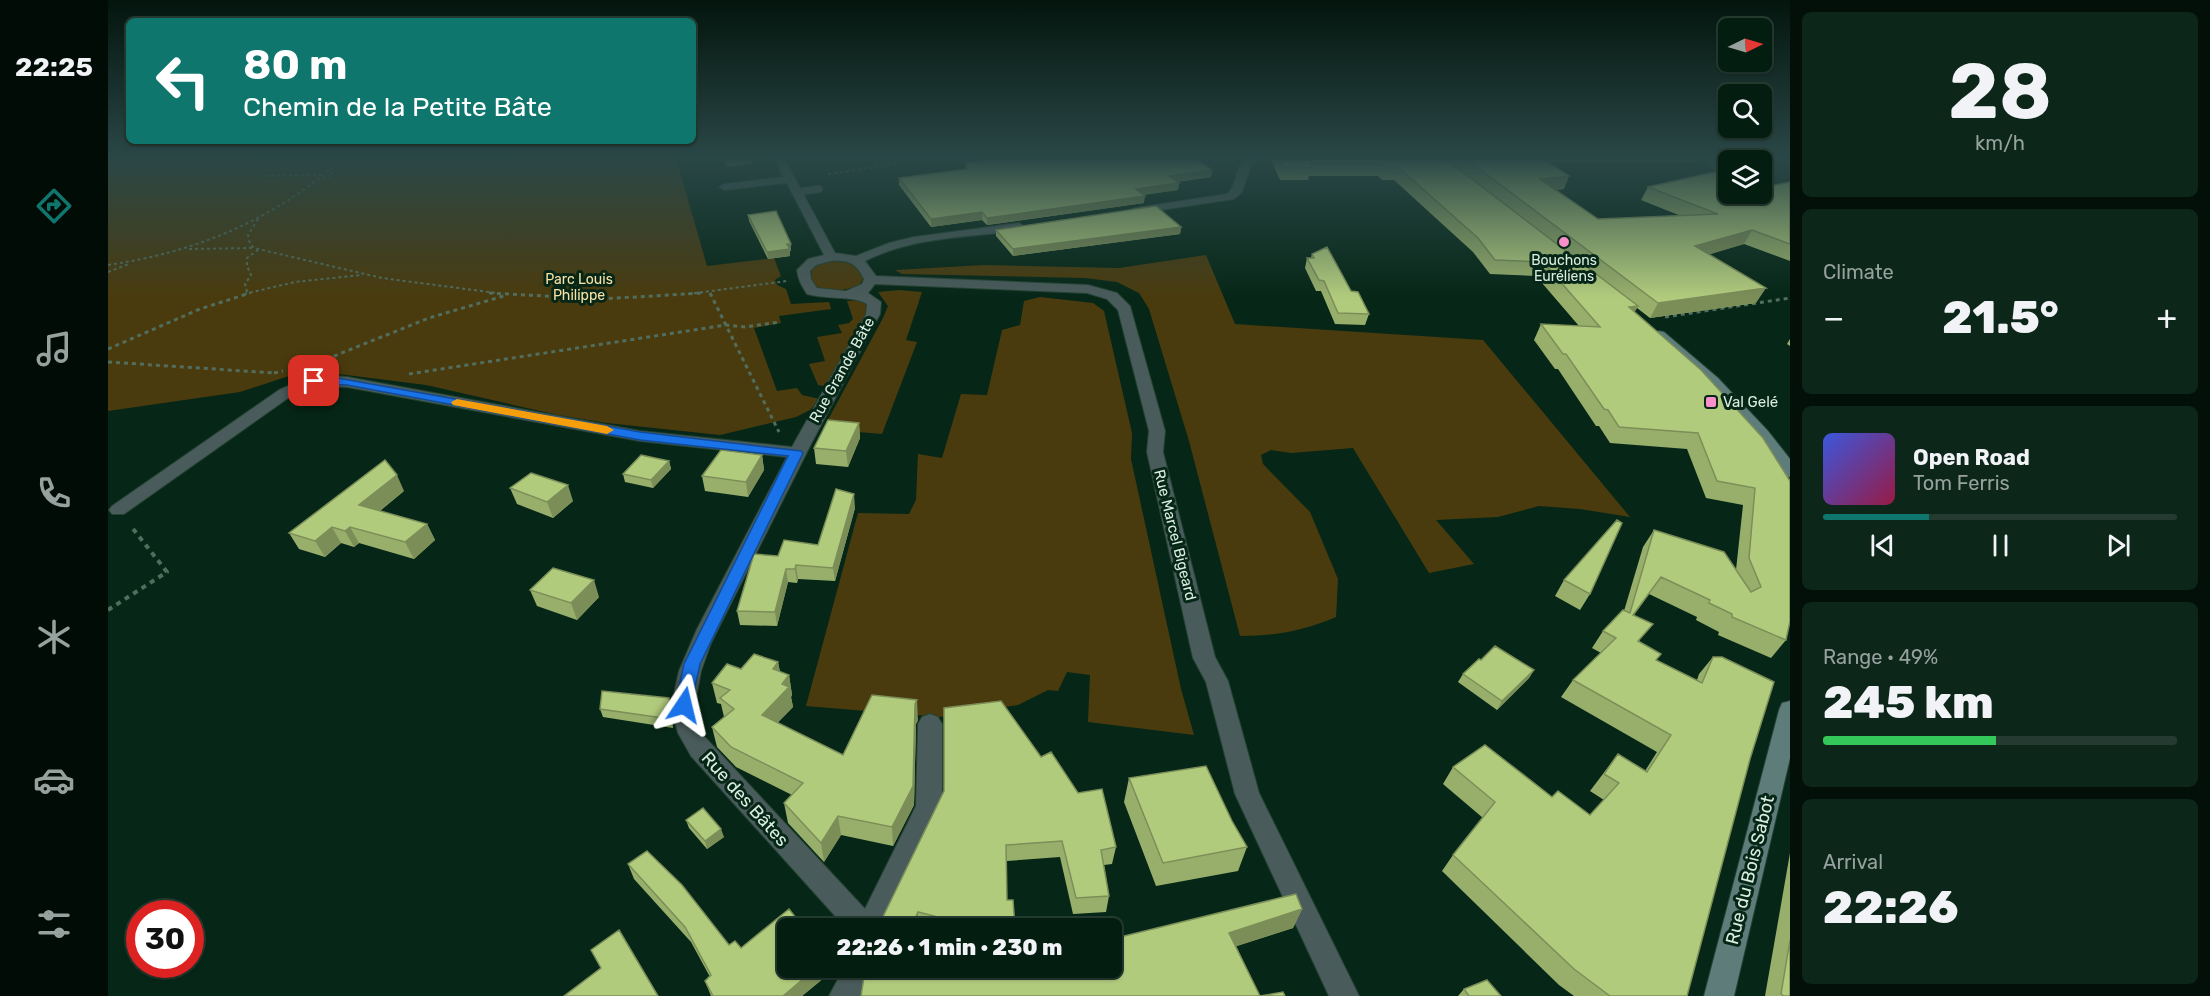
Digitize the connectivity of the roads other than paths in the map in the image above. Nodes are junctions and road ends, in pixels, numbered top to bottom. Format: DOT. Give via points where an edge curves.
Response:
graph roads {
  1 [pos="804,204"];
  2 [pos="1179,204"];
  3 [pos="1121,213"];
  4 [pos="1028,226"];
  5 [pos="831,257"];
  6 [pos="857,260"];
  7 [pos="864,286"];
  8 [pos="1640,320"];
  9 [pos="796,453"];
  10 [pos="1790,472"];
  11 [pos="118,510"];
  12 [pos="1790,710"];
  13 [pos="930,724"];
  14 [pos="855,918"];
  15 [pos="875,918"];
  16 [pos="854,978"];
  17 [pos="844,996"];
  18 [pos="1344,996"];
  19 [pos="1719,996"];
  1 -- 5 [label="street"];
  2 -- 3 [label="street"];
  4 -- 6 [label="street" via="900,244 877,249"];
  5 -- 6 [label="street"];
  5 -- 7 [label="street" via="805,267 802,272 808,288 837,296"];
  6 -- 7 [label="street" via="864,265"];
  7 -- 9 [label="street, Rue Grande Bâte" via="874,302 873,314"];
  7 -- 18 [label="street, Rue Marcel Bigeard" via="1088,289 1112,296 1125,309 1157,431 1155,452 1204,658 1217,681 1247,794"];
  8 -- 10 [label="main road" via="1689,358 1775,449"];
  9 -- 11 [label="street" via="640,436 321,380 285,393"];
  9 -- 14 [label="street, Rue des Bâtes" via="692,664 684,720 699,748"];
  12 -- 19 [label="main road, Rue du Bois Sabot"];
  13 -- 15 [label="street" via="929,807"];
  16 -- 17 [label="street"];
}
